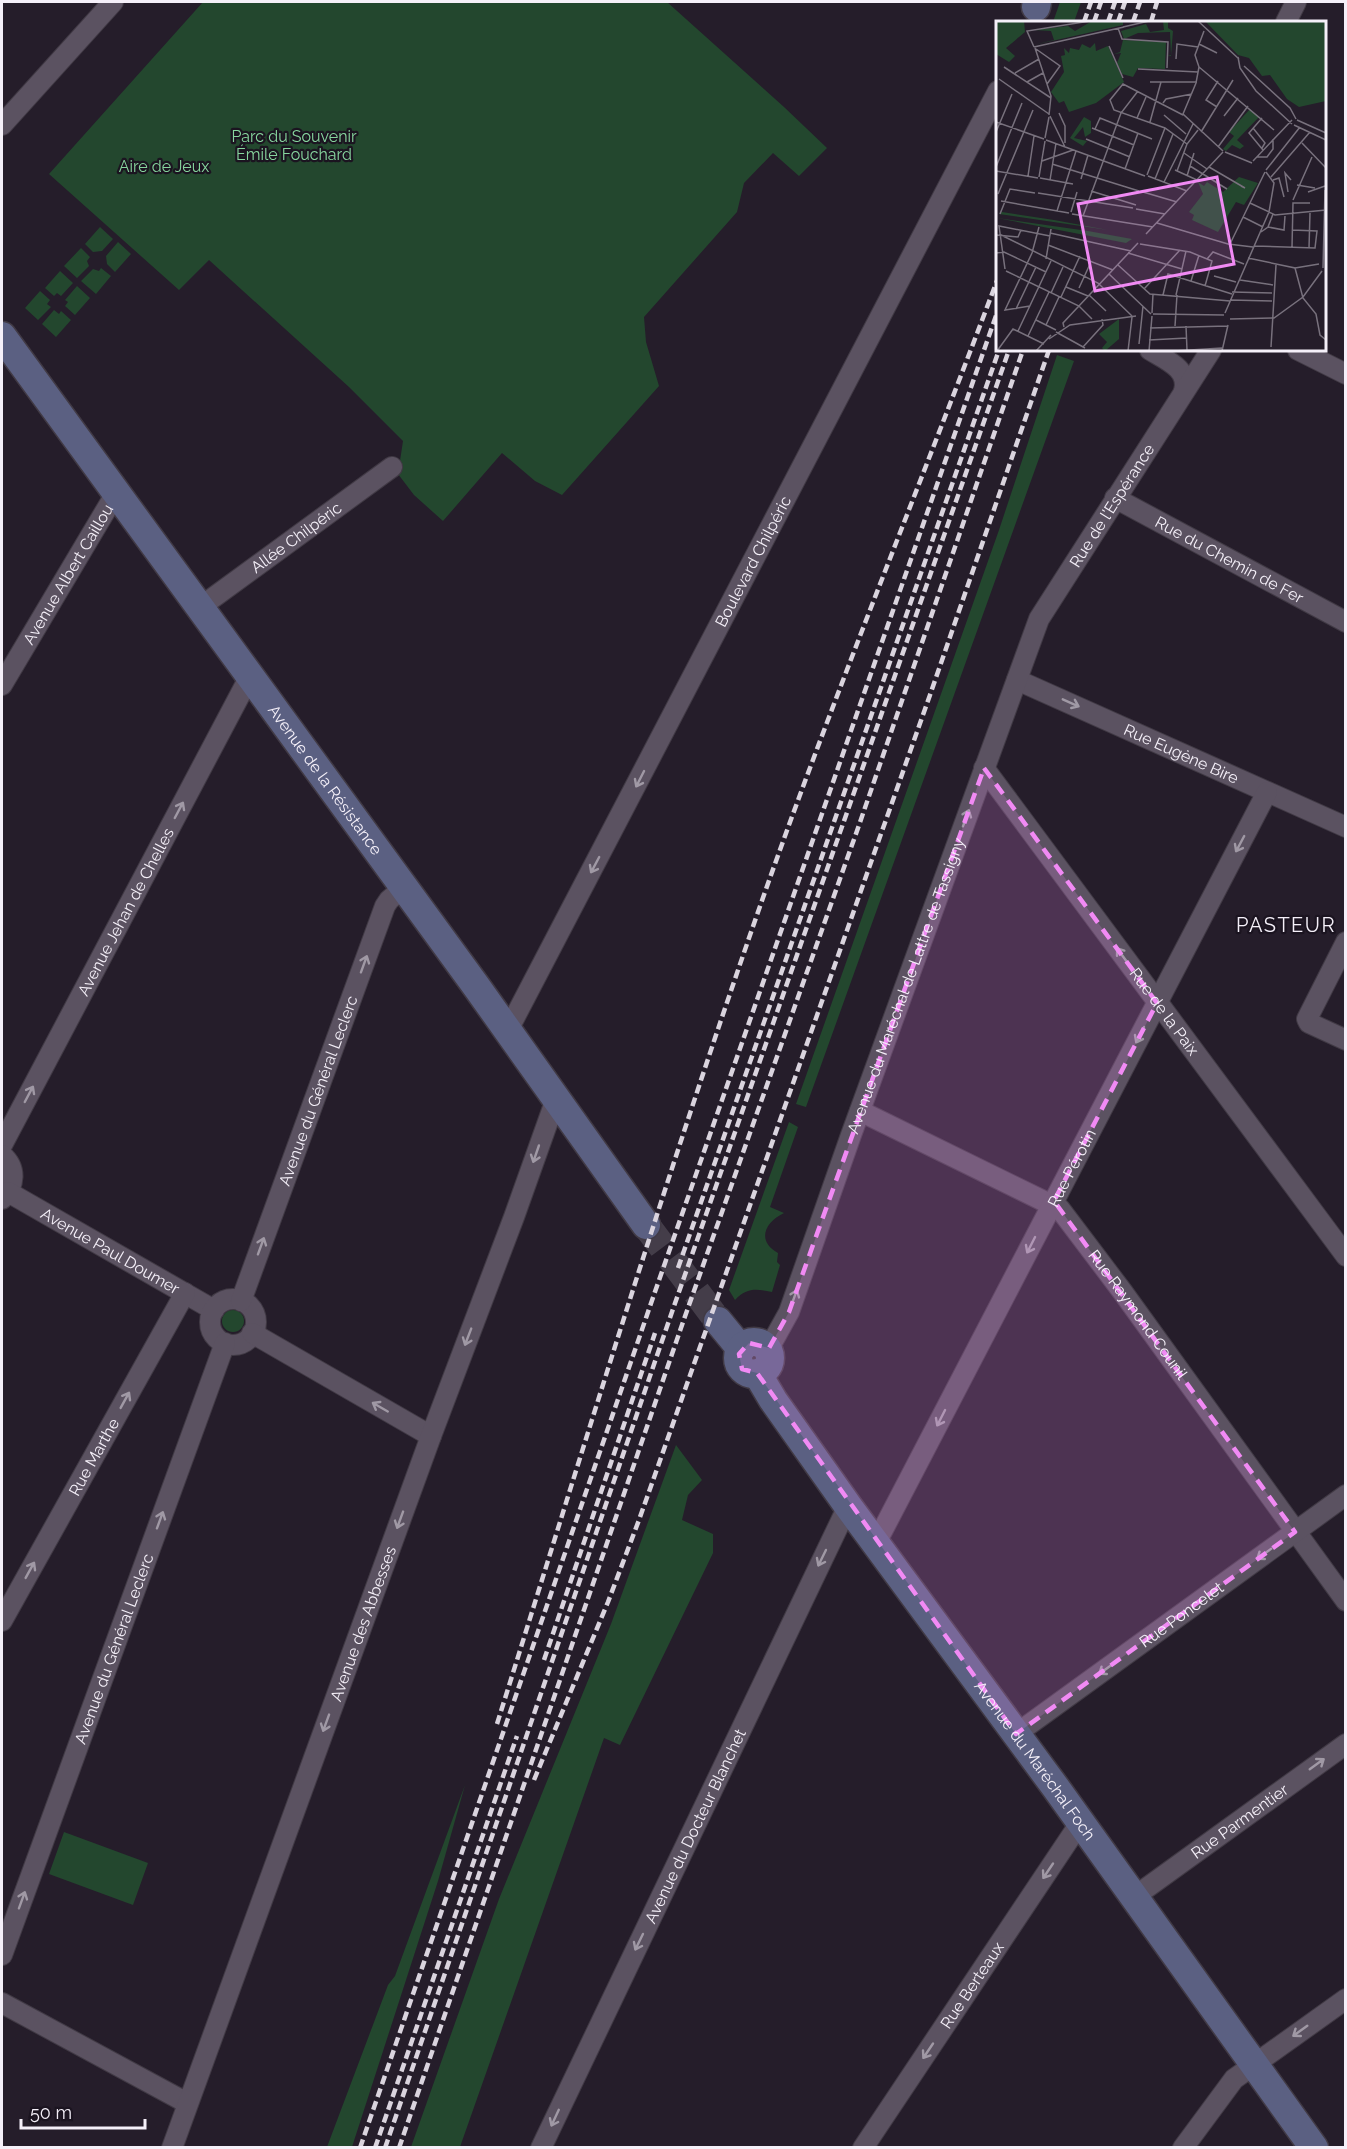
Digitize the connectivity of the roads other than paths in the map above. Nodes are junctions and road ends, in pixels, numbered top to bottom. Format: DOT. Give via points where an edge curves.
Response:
graph roads {
  1 [pos="113,2"];
  2 [pos="1296,2"];
  3 [pos="1286,21"];
  4 [pos="996,95"];
  5 [pos="2,125"];
  6 [pos="2,336"];
  7 [pos="1151,351"];
  8 [pos="1210,351"];
  9 [pos="1300,351"];
  10 [pos="1346,374"];
  11 [pos="1184,391"];
  12 [pos="392,467"];
  13 [pos="116,493"];
  14 [pos="1115,498"];
  15 [pos="200,608"];
  16 [pos="1040,619"];
  17 [pos="1346,622"];
  18 [pos="250,676"];
  19 [pos="1017,680"];
  20 [pos="2,685"];
  21 [pos="984,768"];
  22 [pos="1268,792"];
  23 [pos="1346,827"];
  24 [pos="403,888"];
  25 [pos="1346,942"];
  26 [pos="1157,1003"];
  27 [pos="507,1032"];
  28 [pos="1346,1040"];
  29 [pos="556,1099"];
  30 [pos="860,1111"];
  31 [pos="2,1146"];
  32 [pos="2,1155"];
  33 [pos="5,1196"];
  34 [pos="1052,1205"];
  35 [pos="646,1225"];
  36 [pos="1346,1256"];
  37 [pos="184,1293"];
  38 [pos="241,1301"];
  39 [pos="214,1310"];
  40 [pos="718,1321"];
  41 [pos="252,1333"];
  42 [pos="225,1343"];
  43 [pos="755,1357"];
  44 [pos="431,1436"];
  45 [pos="1346,1495"];
  46 [pos="848,1506"];
  47 [pos="1295,1532"];
  48 [pos="876,1543"];
  49 [pos="1346,1601"];
  50 [pos="2,1621"];
  51 [pos="1016,1734"];
  52 [pos="1346,1744"];
  53 [pos="1080,1823"];
  54 [pos="1134,1897"];
  55 [pos="2,1955"];
  56 [pos="1346,1999"];
  57 [pos="2,2003"];
  58 [pos="1255,2064"];
  59 [pos="187,2103"];
  60 [pos="172,2148"];
  61 [pos="541,2148"];
  62 [pos="863,2148"];
  63 [pos="1183,2148"];
  64 [pos="1314,2148"];
  1 -- 5 [label="street"];
  2 -- 3 [label="street"];
  4 -- 27 [label="street, Boulevard Chilpéric, one-way"];
  6 -- 13 [label="street, Avenue de la Résistance"];
  7 -- 11 [label="street" via="1182,372"];
  8 -- 11 [label="street, Rue de l'Espérance"];
  9 -- 10 [label="street"];
  11 -- 14 [label="street, Rue de l'Espérance"];
  12 -- 15 [label="street, Allée Chilpéric"];
  13 -- 15 [label="street, Avenue de la Résistance"];
  13 -- 20 [label="street, Avenue Albert Caillou"];
  14 -- 16 [label="street, Rue de l'Espérance"];
  14 -- 17 [label="street, Rue du Chemin de Fer"];
  15 -- 18 [label="street, Avenue de la Résistance"];
  16 -- 19 [label="street, Avenue du Maréchal de Lattre de Tassigny"];
  18 -- 24 [label="street, Avenue de la Résistance"];
  31 -- 18 [label="street, Avenue Jehan de Chelles, one-way"];
  19 -- 21 [label="street, Avenue du Maréchal de Lattre de Tassigny"];
  19 -- 22 [label="street, Rue Eugène Bire, one-way"];
  26 -- 21 [label="street, Rue de la Paix, one-way"];
  30 -- 21 [label="street, Avenue du Maréchal de Lattre de Tassigny, one-way"];
  22 -- 23 [label="street, Rue Eugène Bire"];
  22 -- 26 [label="street, Rue Pérotin, one-way"];
  24 -- 27 [label="street, Avenue de la Résistance"];
  38 -- 24 [label="street, Avenue du Général Leclerc, one-way" via="385,906"];
  25 -- 28 [label="street" via="1307,1019"];
  26 -- 34 [label="street, Rue Pérotin, one-way"];
  26 -- 36 [label="street, Rue de la Paix"];
  27 -- 29 [label="street, Avenue de la Résistance"];
  29 -- 35 [label="street, Avenue de la Résistance"];
  29 -- 44 [label="street, Avenue des Abbesses, one-way"];
  30 -- 34 [label="street, Rue Raymond Counil"];
  43 -- 30 [label="street, Avenue du Maréchal de Lattre de Tassigny, one-way" via="789,1312"];
  32 -- 33 [label="street" via="13,1176"];
  33 -- 37 [label="street, Avenue Paul Doumer"];
  34 -- 47 [label="street, Rue Raymond Counil" via="1060,1209 1122,1291"];
  34 -- 48 [label="street, Rue Pérotin, one-way"];
  37 -- 39 [label="street, Avenue Paul Doumer"];
  50 -- 37 [label="street, Rue Marthe, one-way"];
  38 -- 39 [label="street" via="226,1300"];
  38 -- 41 [label="street" via="255,1316"];
  39 -- 42 [label="street" via="210,1323 214,1335"];
  40 -- 43 [label="street, Avenue du Maréchal Foch"];
  41 -- 42 [label="street" via="239,1344"];
  44 -- 41 [label="street, one-way"];
  55 -- 42 [label="street, Avenue du Général Leclerc, one-way"];
  43 -- 46 [label="street, Avenue du Maréchal Foch" via="773,1400"];
  44 -- 59 [label="street, Avenue des Abbesses, one-way"];
  45 -- 47 [label="street, Rue Poncelet"];
  46 -- 48 [label="street, Avenue du Maréchal Foch"];
  46 -- 61 [label="street, Avenue du Docteur Blanchet, one-way"];
  47 -- 49 [label="street, Rue Raymond Counil"];
  47 -- 51 [label="street, Rue Poncelet, one-way"];
  48 -- 51 [label="street, Avenue du Maréchal Foch"];
  51 -- 53 [label="street, Avenue du Maréchal Foch"];
  54 -- 52 [label="street, Rue Parmentier, one-way"];
  53 -- 54 [label="street, Avenue du Maréchal Foch"];
  53 -- 62 [label="street, Rue Berteaux, one-way"];
  54 -- 58 [label="street, Avenue du Maréchal Foch"];
  56 -- 58 [label="street, one-way"];
  57 -- 59 [label="street"];
  58 -- 63 [label="street" via="1234,2079"];
  58 -- 64 [label="street, Avenue du Maréchal Foch"];
  59 -- 60 [label="street, Avenue des Abbesses"];
}
